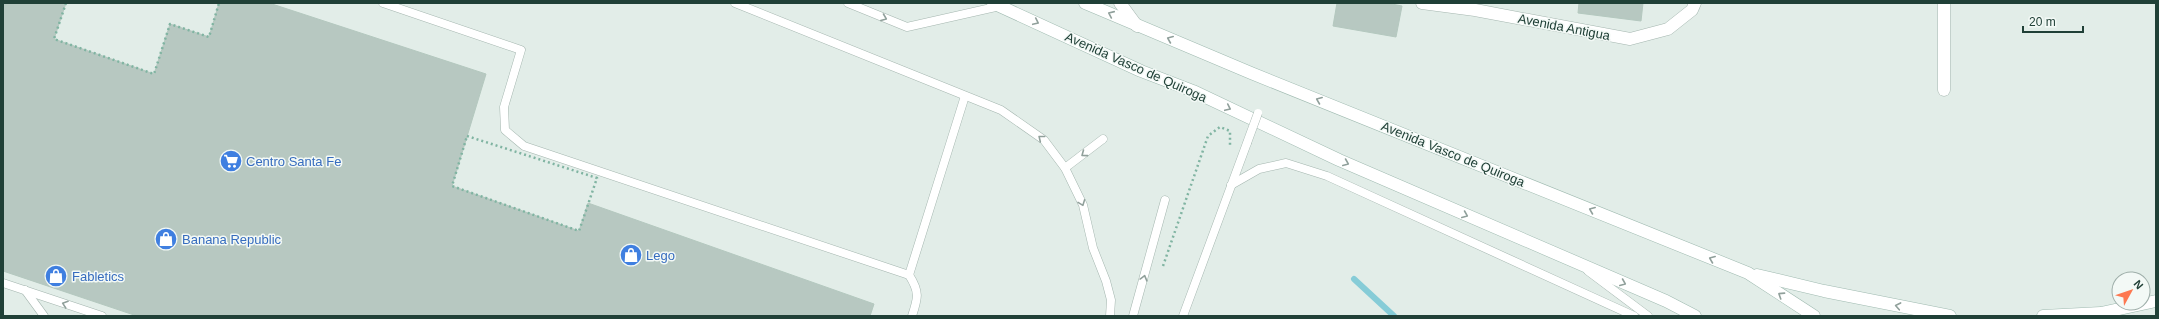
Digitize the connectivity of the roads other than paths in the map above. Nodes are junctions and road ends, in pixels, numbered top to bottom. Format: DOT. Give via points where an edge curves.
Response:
graph roads {
  1 [pos="383,3"];
  2 [pos="735,3"];
  3 [pos="848,3"];
  4 [pos="1085,3"];
  5 [pos="1120,3"];
  6 [pos="1422,3"];
  7 [pos="1695,3"];
  8 [pos="1944,3"];
  9 [pos="997,5"];
  10 [pos="1137,26"];
  11 [pos="1944,90"];
  12 [pos="965,96"];
  13 [pos="1258,114"];
  14 [pos="1103,139"];
  15 [pos="1066,168"];
  16 [pos="1231,186"];
  17 [pos="1165,200"];
  18 [pos="1576,262"];
  19 [pos="1748,273"];
  20 [pos="909,275"];
  21 [pos="3,283"];
  22 [pos="25,290"];
  23 [pos="2156,301"];
  24 [pos="44,316"];
  25 [pos="102,316"];
  26 [pos="912,316"];
  27 [pos="1110,316"];
  28 [pos="1133,316"];
  29 [pos="1183,316"];
  30 [pos="1634,316"];
  31 [pos="1648,316"];
  32 [pos="1695,316"];
  33 [pos="1814,316"];
  34 [pos="1950,316"];
  35 [pos="2042,316"];
  1 -- 20 [label="lane" via="521,50 504,107 505,130 524,146"];
  2 -- 12 [label="lane"];
  3 -- 9 [label="lane, one-way" via="906,27"];
  10 -- 4 [label="main road, Avenida Vasco de Quiroga, one-way"];
  5 -- 10 [label="main road"];
  6 -- 7 [label="main road, Avenida Antigua" via="1475,10 1630,39 1668,29 1692,10"];
  8 -- 11 [label="main road"];
  9 -- 18 [label="main road, Avenida Vasco de Quiroga, one-way" via="1141,71 1193,91 1339,160"];
  19 -- 10 [label="main road, Avenida Vasco de Quiroga, one-way"];
  15 -- 12 [label="lane, one-way" via="1044,140 1001,110"];
  12 -- 20 [label="lane"];
  13 -- 16 [label="lane, bridge"];
  14 -- 15 [label="lane, one-way"];
  15 -- 27 [label="lane, one-way" via="1083,205 1093,248 1106,280 1111,300"];
  16 -- 29 [label="lane"];
  16 -- 30 [label="lane" via="1259,169 1286,163 1327,176"];
  28 -- 17 [label="lane, one-way"];
  18 -- 31 [label="lane"];
  18 -- 32 [label="main road, Avenida Vasco de Quiroga, one-way"];
  33 -- 19 [label="main road, Avenida Vasco de Quiroga, one-way"];
  34 -- 19 [label="main road, one-way"];
  20 -- 26 [label="lane" via="915,284 918,297"];
  21 -- 22 [label="lane"];
  22 -- 24 [label="lane"];
  25 -- 22 [label="lane, one-way"];
  23 -- 35 [label="main road" via="2102,313"];
}
